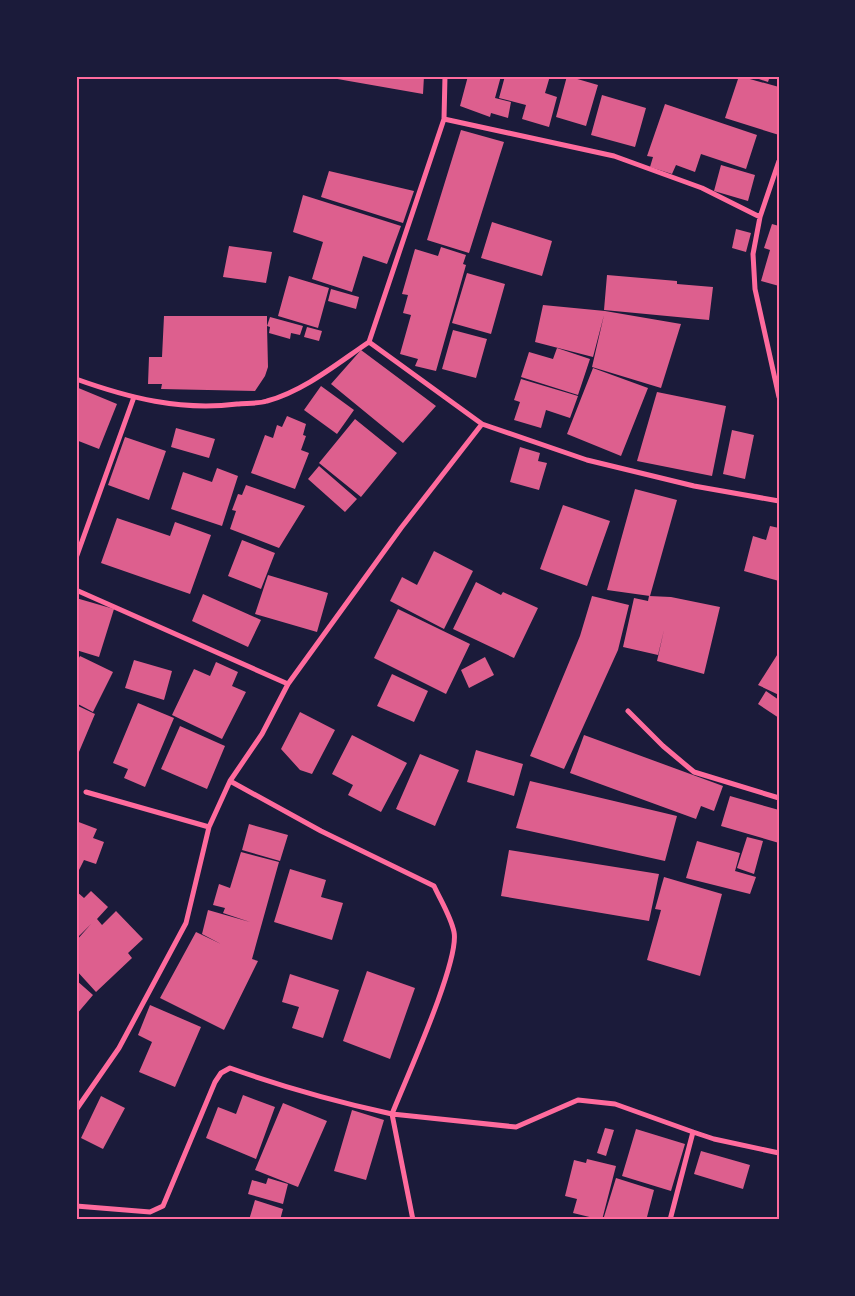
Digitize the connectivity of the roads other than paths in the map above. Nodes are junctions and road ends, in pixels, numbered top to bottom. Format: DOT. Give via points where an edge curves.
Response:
graph roads {
  1 [pos="445,76"];
  2 [pos="444,120"];
  3 [pos="779,161"];
  4 [pos="760,217"];
  5 [pos="369,342"];
  6 [pos="76,379"];
  7 [pos="779,397"];
  8 [pos="134,398"];
  9 [pos="482,424"];
  10 [pos="779,501"];
  11 [pos="76,558"];
  12 [pos="76,590"];
  13 [pos="288,684"];
  14 [pos="628,711"];
  15 [pos="230,781"];
  16 [pos="86,792"];
  17 [pos="779,798"];
  18 [pos="209,827"];
  19 [pos="76,1110"];
  20 [pos="392,1114"];
  21 [pos="693,1132"];
  22 [pos="779,1153"];
  23 [pos="76,1206"];
  24 [pos="413,1220"];
  25 [pos="670,1220"];
  1 -- 2 [label="street"];
  2 -- 4 [label="street" via="614,156 702,188"];
  2 -- 5 [label="street"];
  3 -- 4 [label="street"];
  4 -- 7 [label="street" via="753,254 755,289"];
  5 -- 8 [label="street" via="302,387 267,401 211,407 162,404"];
  5 -- 9 [label="street"];
  6 -- 8 [label="street"];
  8 -- 11 [label="street"];
  9 -- 10 [label="street" via="588,460 694,486"];
  9 -- 13 [label="street" via="401,528"];
  12 -- 13 [label="street"];
  13 -- 15 [label="street" via="262,734"];
  14 -- 17 [label="street" via="694,772"];
  15 -- 18 [label="street"];
  15 -- 20 [label="street" via="338,840 434,886 454,931 455,946 444,983"];
  16 -- 18 [label="street"];
  18 -- 19 [label="street" via="186,923 119,1048"];
  20 -- 21 [label="street" via="516,1127 578,1100 615,1104"];
  20 -- 23 [label="street" via="271,1083 230,1068 215,1082 163,1206 150,1212"];
  20 -- 24 [label="street"];
  21 -- 22 [label="street"];
  21 -- 25 [label="street"];
}
